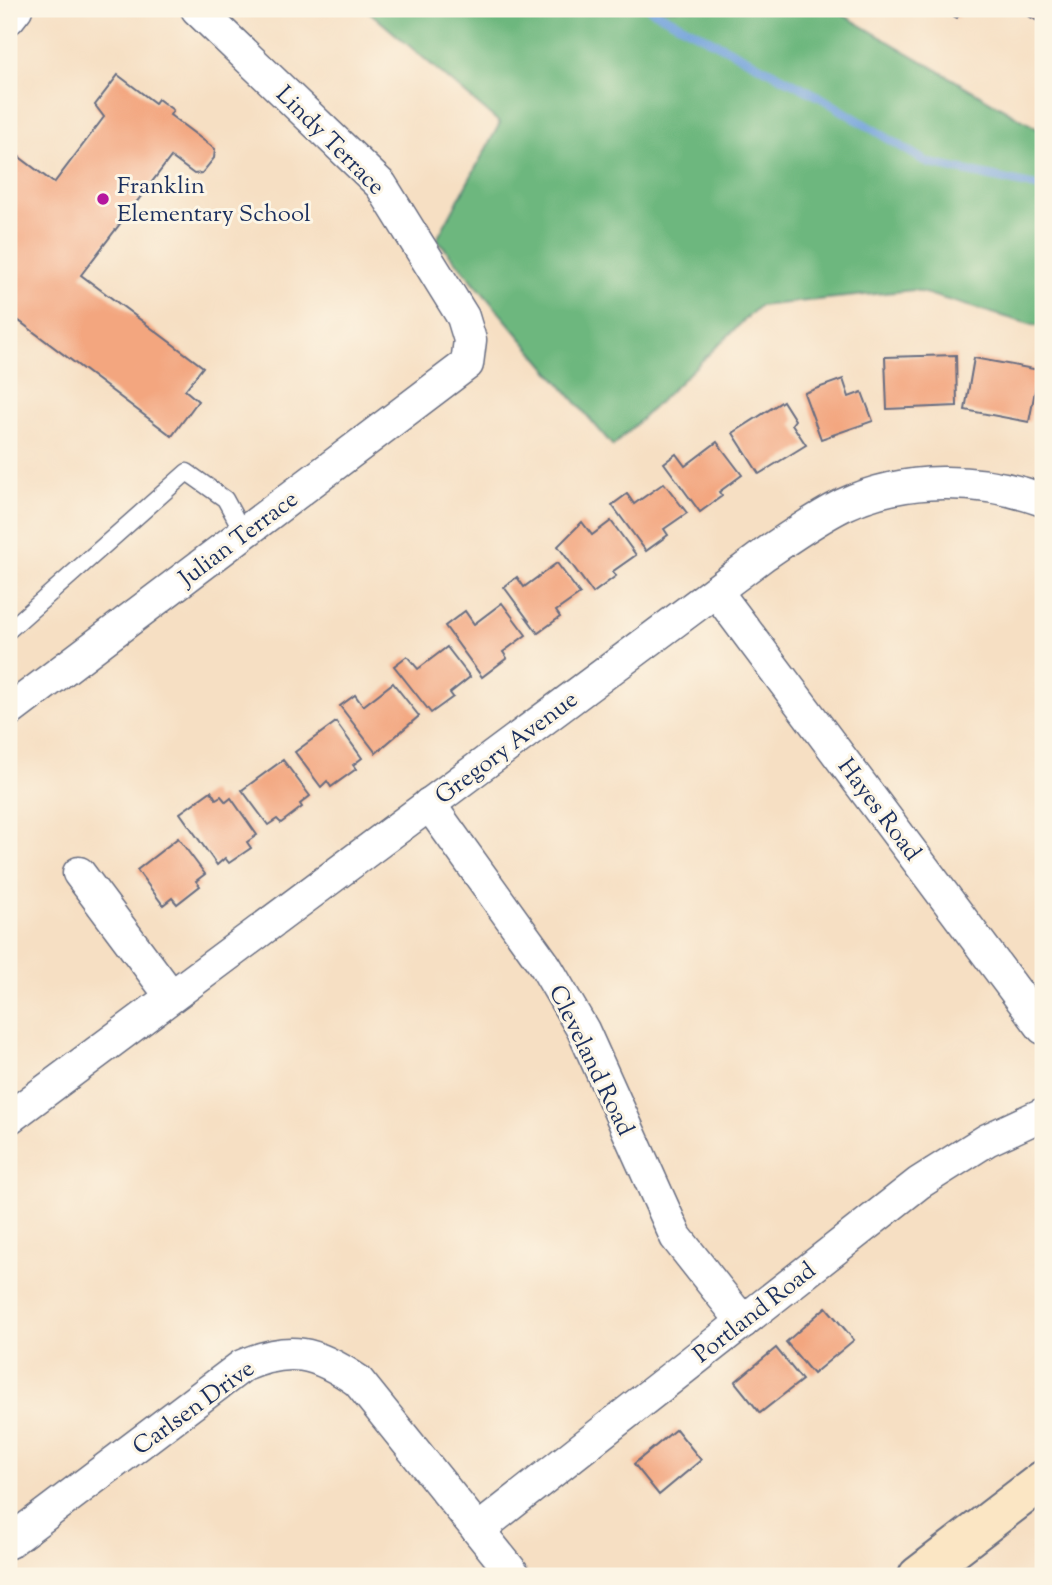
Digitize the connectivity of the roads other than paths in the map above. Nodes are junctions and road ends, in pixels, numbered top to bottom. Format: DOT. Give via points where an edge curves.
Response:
graph roads {
  1 [pos="16,9"];
  2 [pos="197,9"];
  3 [pos="9,18"];
  4 [pos="467,364"];
  5 [pos="1043,500"];
  6 [pos="244,534"];
  7 [pos="716,591"];
  8 [pos="9,630"];
  9 [pos="9,711"];
  10 [pos="429,804"];
  11 [pos="79,873"];
  12 [pos="171,996"];
  13 [pos="1043,1028"];
  14 [pos="1043,1114"];
  15 [pos="9,1118"];
  16 [pos="743,1322"];
  17 [pos="1043,1480"];
  18 [pos="478,1530"];
  19 [pos="9,1542"];
  20 [pos="515,1576"];
  21 [pos="918,1576"];
  1 -- 3 [label="street"];
  2 -- 4 [label="street, Lindy Terrace" via="381,186 463,317 470,340"];
  4 -- 6 [label="street, Julian Terrace"];
  5 -- 7 [label="street, Gregory Avenue" via="1002,488 948,483 870,494 820,517"];
  6 -- 8 [label="lane" via="225,499 187,472"];
  6 -- 9 [label="street, Julian Terrace"];
  7 -- 10 [label="street, Gregory Avenue"];
  7 -- 13 [label="street, Hayes Road"];
  10 -- 12 [label="street, Gregory Avenue"];
  10 -- 16 [label="street, Cleveland Road" via="546,967 583,1030 676,1237"];
  11 -- 12 [label="street"];
  12 -- 15 [label="street, Gregory Avenue"];
  14 -- 16 [label="street, Portland Road" via="987,1140 919,1183"];
  16 -- 18 [label="street, Portland Road"];
  17 -- 21 [label="street"];
  18 -- 19 [label="street, Carlsen Drive" via="358,1381 328,1360 280,1353 242,1366"];
  18 -- 20 [label="street, Carlsen Drive"];
}
